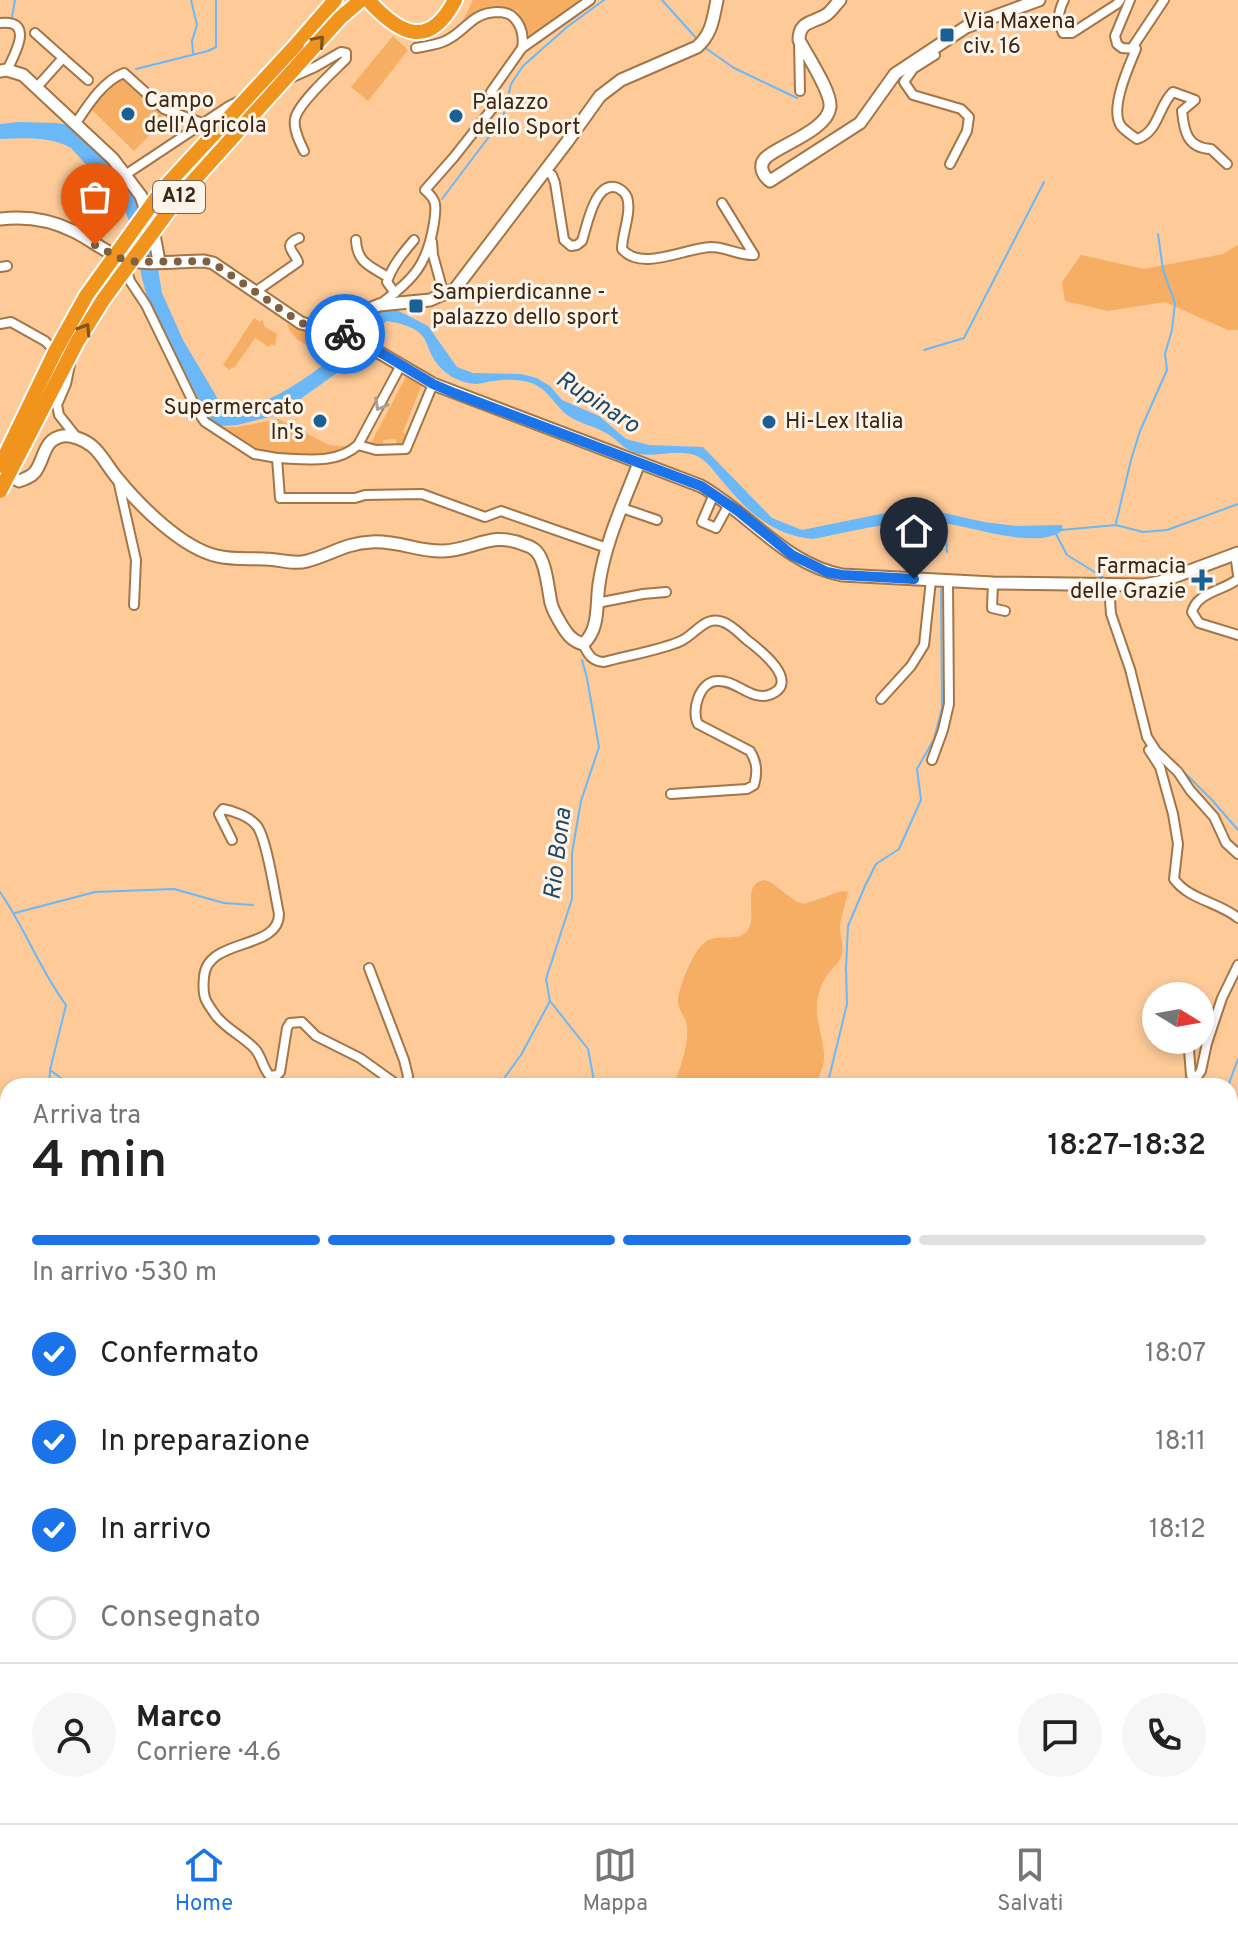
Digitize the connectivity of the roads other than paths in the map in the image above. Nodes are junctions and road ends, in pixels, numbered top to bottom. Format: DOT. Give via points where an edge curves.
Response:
graph roads {
  1 [pos="354,0"];
  2 [pos="361,0"];
  3 [pos="368,0"];
  4 [pos="590,0"];
  5 [pos="717,0"];
  6 [pos="840,0"];
  7 [pos="1039,0"];
  8 [pos="1064,0"];
  9 [pos="1120,0"];
  10 [pos="1130,0"];
  11 [pos="1164,0"];
  12 [pos="331,1"];
  13 [pos="454,1"];
  14 [pos="340,18"];
  15 [pos="0,23"];
  16 [pos="35,33"];
  17 [pos="799,40"];
  18 [pos="416,48"];
  19 [pos="522,48"];
  20 [pos="1132,48"];
  21 [pos="932,49"];
  22 [pos="63,58"];
  23 [pos="4,71"];
  24 [pos="88,80"];
  25 [pos="37,87"];
  26 [pos="800,91"];
  27 [pos="76,123"];
  28 [pos="202,123"];
  29 [pos="304,151"];
  30 [pos="950,164"];
  31 [pos="1227,164"];
  32 [pos="545,171"];
  33 [pos="125,175"];
  34 [pos="722,203"];
  35 [pos="0,219"];
  36 [pos="432,237"];
  37 [pos="299,238"];
  38 [pos="356,240"];
  39 [pos="414,240"];
  40 [pos="124,259"];
  41 [pos="159,261"];
  42 [pos="388,277"];
  43 [pos="255,292"];
  44 [pos="395,293"];
  45 [pos="444,295"];
  46 [pos="379,305"];
  47 [pos="0,324"];
  48 [pos="348,335"];
  49 [pos="401,365"];
  50 [pos="433,384"];
  51 [pos="78,439"];
  52 [pos="358,445"];
  53 [pos="277,458"];
  54 [pos="639,463"];
  55 [pos="0,468"];
  56 [pos="118,479"];
  57 [pos="0,491"];
  58 [pos="714,494"];
  59 [pos="729,504"];
  60 [pos="622,508"];
  61 [pos="657,520"];
  62 [pos="607,548"];
  63 [pos="1236,553"];
  64 [pos="1238,577"];
  65 [pos="931,580"];
  66 [pos="948,581"];
  67 [pos="993,583"];
  68 [pos="1109,586"];
  69 [pos="666,592"];
  70 [pos="597,603"];
  71 [pos="134,605"];
  72 [pos="1005,611"];
  73 [pos="1238,635"];
  74 [pos="583,644"];
  75 [pos="881,699"];
  76 [pos="1147,737"];
  77 [pos="932,760"];
  78 [pos="671,794"];
  79 [pos="232,840"];
  80 [pos="1238,854"];
  81 [pos="1238,918"];
  82 [pos="1238,965"];
  83 [pos="369,968"];
  84 [pos="1214,1022"];
  85 [pos="1189,1054"];
  86 [pos="1205,1054"];
  87 [pos="388,1078"];
  88 [pos="408,1078"];
  89 [pos="1192,1078"];
  90 [pos="1196,1078"];
  1 -- 14 [label="highway, A12"];
  2 -- 14 [label="highway, A12"];
  3 -- 13 [label="highway" via="397,26 419,32 439,24"];
  4 -- 19 [label="street"];
  5 -- 32 [label="street" via="706,39 611,86"];
  6 -- 17 [label="street" via="803,27"];
  7 -- 21 [label="street" via="966,27"];
  8 -- 9 [label="street" via="1058,21 1063,33 1072,33"];
  10 -- 20 [label="street" via="1115,36 1122,48"];
  11 -- 20 [label="street"];
  12 -- 55 [label="highway, A12, bridge" via="162,190 86,296"];
  57 -- 14 [label="highway, A12, one-way, bridge" via="103,300 178,198"];
  15 -- 23 [label="street" via="15,24 21,39"];
  16 -- 22 [label="street"];
  17 -- 21 [label="street" via="830,98 830,110 803,137 767,156 761,169 770,181 860,123 895,74"];
  17 -- 26 [label="street"];
  18 -- 19 [label="street" via="445,42 477,16 491,12 512,15 524,39"];
  19 -- 36 [label="street" via="491,92 499,100 425,190 436,207"];
  20 -- 31 [label="street" via="1136,49 1118,104 1121,126 1137,139 1145,137 1168,98 1173,92 1180,94 1195,100 1182,111 1184,131"];
  21 -- 30 [label="street" via="935,55 904,82 913,95 961,109 969,117"];
  22 -- 24 [label="street"];
  22 -- 25 [label="street"];
  23 -- 25 [label="street" via="23,75"];
  25 -- 27 [label="street"];
  27 -- 28 [label="street" via="97,94 124,73 164,109"];
  27 -- 33 [label="street"];
  28 -- 29 [label="street" via="346,53 295,117"];
  28 -- 33 [label="street"];
  32 -- 34 [label="street" via="555,183 564,240 571,246 582,241 599,193 614,187 624,192 628,202 622,249 632,258 712,247 754,255"];
  32 -- 45 [label="street" via="455,289"];
  33 -- 41 [label="street" via="141,196"];
  35 -- 40 [label="street" via="61,226"];
  36 -- 44 [label="street" via="424,260"];
  36 -- 45 [label="street"];
  37 -- 43 [label="street" via="290,245 298,262"];
  38 -- 42 [label="street" via="361,259"];
  39 -- 42 [label="street"];
  40 -- 41 [label="street"];
  40 -- 53 [label="street" via="130,281 205,422 254,454"];
  41 -- 43 [label="street" via="213,263"];
  42 -- 44 [label="street"];
  43 -- 48 [label="street" via="301,323"];
  44 -- 46 [label="street"];
  45 -- 46 [label="street"];
  46 -- 48 [label="street" via="367,310"];
  47 -- 51 [label="street" via="11,322 45,341 70,365 57,405"];
  48 -- 49 [label="street"];
  49 -- 50 [label="street"];
  49 -- 52 [label="street, one-way"];
  50 -- 52 [label="street" via="406,449"];
  50 -- 54 [label="street"];
  51 -- 55 [label="street" via="54,439 29,478 19,481"];
  51 -- 56 [label="street" via="92,446"];
  52 -- 53 [label="street" via="331,459"];
  53 -- 62 [label="street" via="280,498 422,494 485,517 501,511"];
  54 -- 58 [label="street"];
  54 -- 60 [label="street"];
  56 -- 71 [label="street" via="136,560"];
  56 -- 74 [label="street" via="156,520 219,557 296,562 369,542 443,551 511,539 536,551 554,613 569,636"];
  58 -- 59 [label="street"];
  58 -- 59 [label="street" via="702,522 716,528"];
  59 -- 65 [label="street" via="792,555 827,572"];
  60 -- 61 [label="street"];
  60 -- 62 [label="street"];
  62 -- 70 [label="street"];
  63 -- 64 [label="street"];
  63 -- 68 [label="street" via="1160,582"];
  64 -- 73 [label="street" via="1200,598 1192,612 1199,623"];
  65 -- 66 [label="street"];
  65 -- 75 [label="street" via="924,645"];
  66 -- 67 [label="street"];
  66 -- 77 [label="street" via="949,704"];
  67 -- 68 [label="street"];
  67 -- 72 [label="street" via="992,608"];
  68 -- 76 [label="street" via="1111,614"];
  69 -- 70 [label="street"];
  70 -- 74 [label="street" via="593,632"];
  74 -- 78 [label="street" via="590,657 604,662 681,641 706,622 720,620 774,663 780,675 775,692 760,696 722,680 711,681 695,708 698,724 750,751 757,769 754,785"];
  76 -- 80 [label="street"];
  76 -- 81 [label="street" via="1173,814 1178,844 1174,879"];
  79 -- 87 [label="street" via="219,814 223,809 259,827 279,923 264,936 209,960 204,1000 222,1023 256,1050 270,1076 280,1072 287,1028 302,1022 316,1036"];
  82 -- 84 [label="street"];
  83 -- 88 [label="street"];
  85 -- 89 [label="street"];
  86 -- 90 [label="street"];
}
